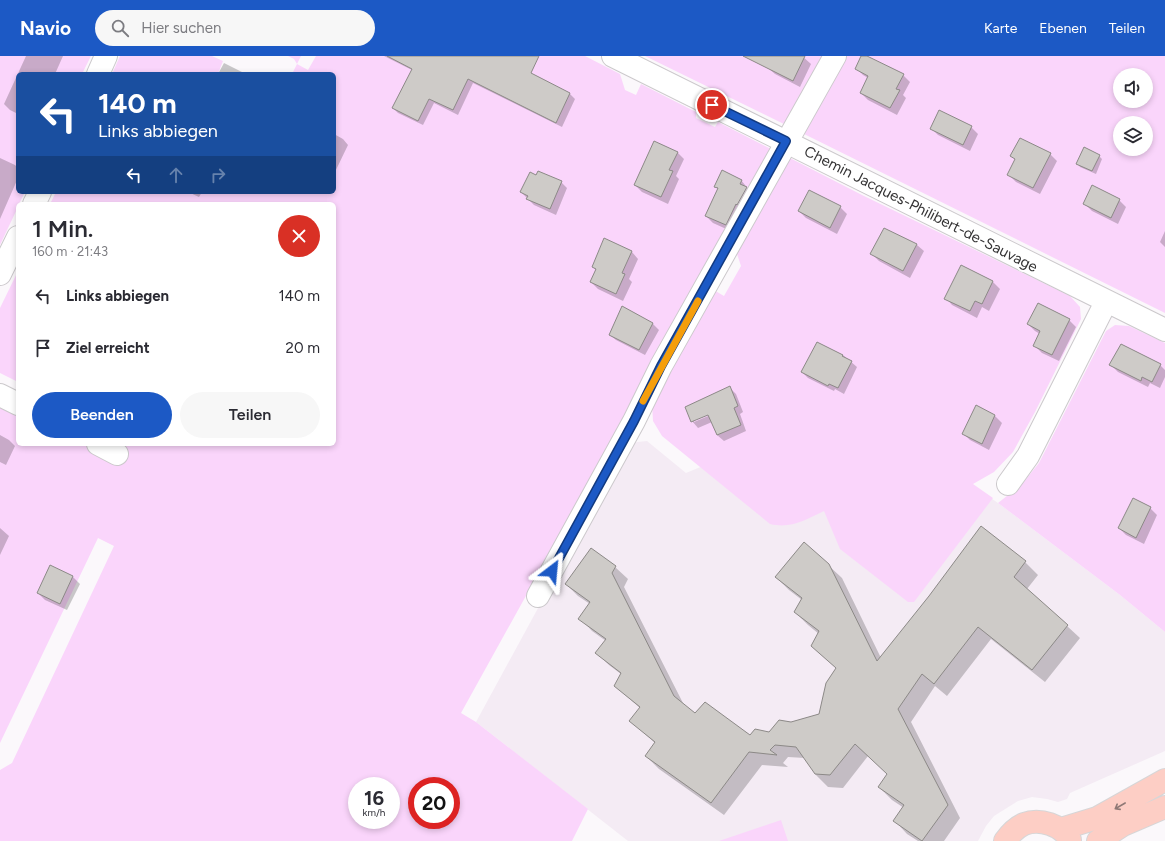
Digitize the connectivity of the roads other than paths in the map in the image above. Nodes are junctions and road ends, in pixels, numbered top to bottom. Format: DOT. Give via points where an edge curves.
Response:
graph roads {
  1 [pos="106,56"];
  2 [pos="613,56"];
  3 [pos="835,56"];
  4 [pos="99,72"];
  5 [pos="786,141"];
  6 [pos="16,241"];
  7 [pos="0,274"];
  8 [pos="1106,302"];
  9 [pos="1165,330"];
  10 [pos="0,396"];
  11 [pos="16,403"];
  12 [pos="102,446"];
  13 [pos="117,454"];
  14 [pos="1008,484"];
  15 [pos="538,596"];
  16 [pos="1159,783"];
  17 [pos="1164,807"];
  18 [pos="1065,835"];
  19 [pos="1005,841"];
  20 [pos="1098,841"];
  1 -- 4 [label="street"];
  2 -- 5 [label="street, Chemin Jacques-Philibert-de-Sauvage"];
  3 -- 5 [label="street"];
  5 -- 8 [label="street, Chemin Jacques-Philibert-de-Sauvage"];
  5 -- 15 [label="street" via="661,366 634,421"];
  6 -- 7 [label="street"];
  8 -- 9 [label="street, Chemin Jacques-Philibert-de-Sauvage"];
  8 -- 14 [label="street" via="1028,456"];
  10 -- 11 [label="street"];
  12 -- 13 [label="street"];
  16 -- 18 [label="main road, one-way"];
  17 -- 20 [label="main road" via="1123,825"];
  18 -- 19 [label="main road" via="1049,823 1036,822 1024,824 1013,831"];
}
